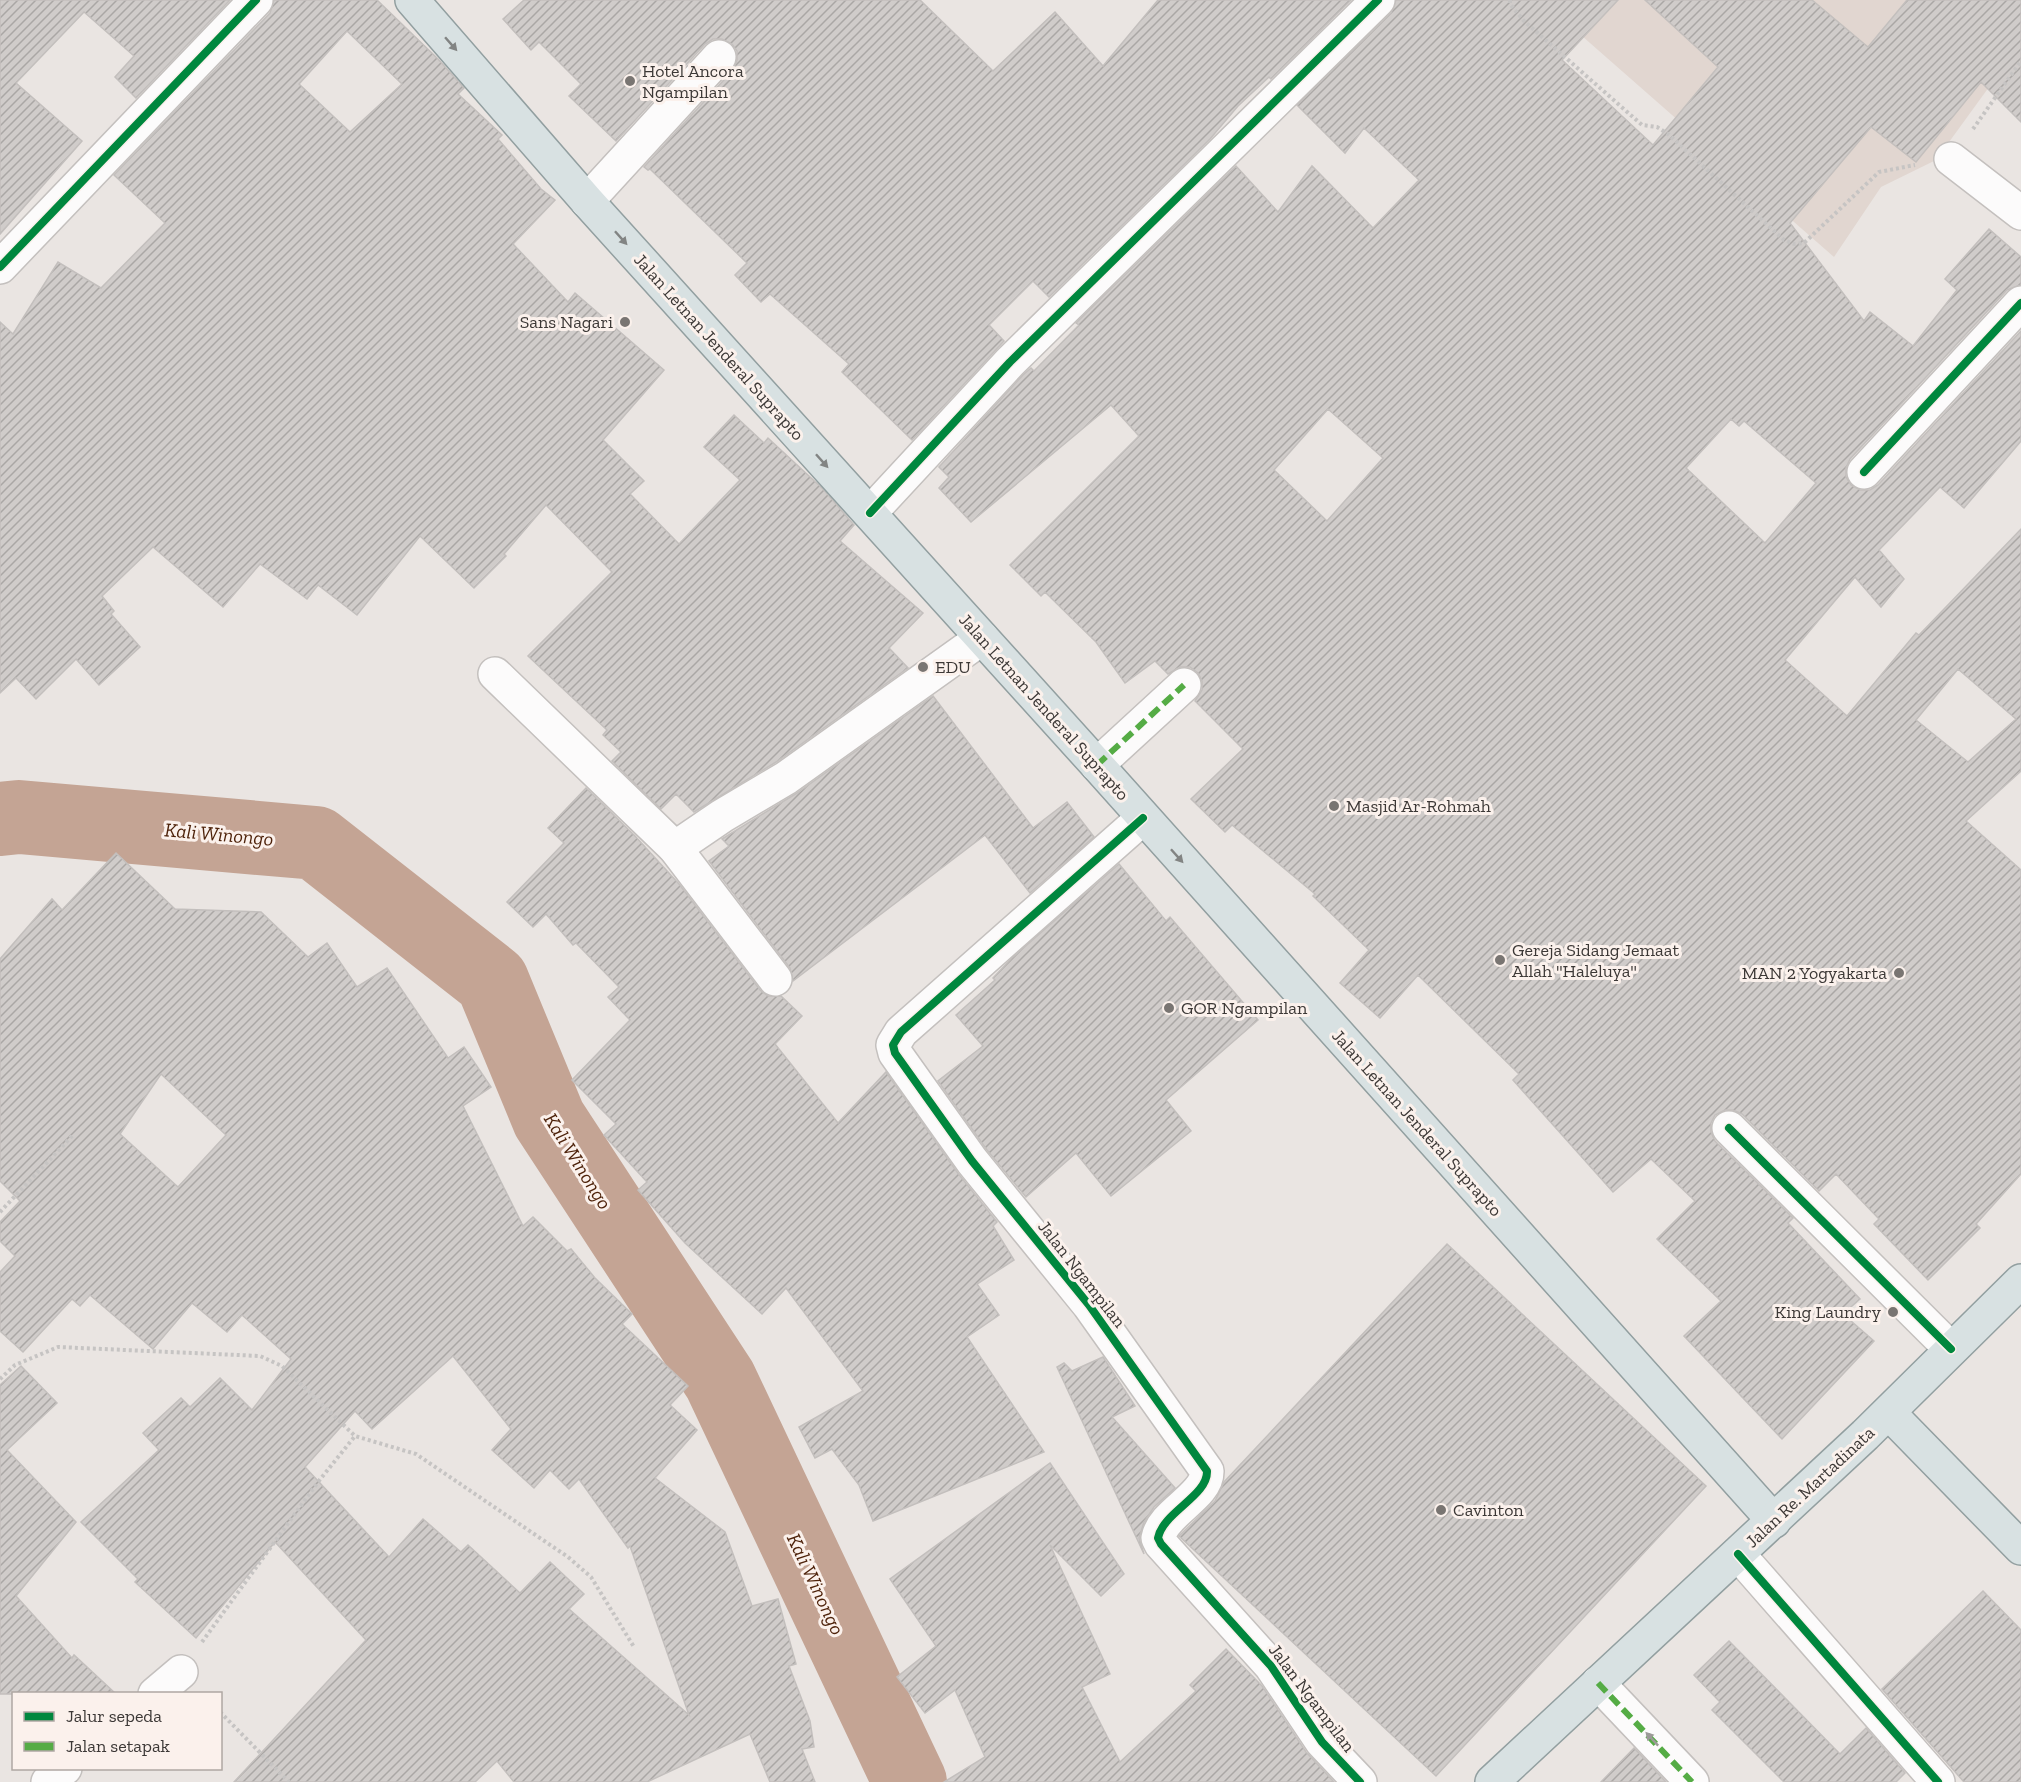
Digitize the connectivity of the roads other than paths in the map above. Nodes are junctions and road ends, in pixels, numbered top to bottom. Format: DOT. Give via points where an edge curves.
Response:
graph roads {
  1 [pos="256,0"];
  2 [pos="412,0"];
  3 [pos="1378,0"];
  4 [pos="719,57"];
  5 [pos="1951,159"];
  6 [pos="586,201"];
  7 [pos="2021,213"];
  8 [pos="0,267"];
  9 [pos="2021,303"];
  10 [pos="1864,472"];
  11 [pos="870,513"];
  12 [pos="982,638"];
  13 [pos="495,674"];
  14 [pos="1184,685"];
  15 [pos="1097,765"];
  16 [pos="1143,818"];
  17 [pos="675,848"];
  18 [pos="775,979"];
  19 [pos="1729,1128"];
  20 [pos="2021,1281"];
  21 [pos="1951,1349"];
  22 [pos="1889,1413"];
  23 [pos="1774,1521"];
  24 [pos="2021,1548"];
  25 [pos="1738,1554"];
  26 [pos="181,1672"];
  27 [pos="1598,1683"];
  28 [pos="156,1692"];
  29 [pos="63,1770"];
  30 [pos="48,1782"];
  31 [pos="1360,1782"];
  32 [pos="1492,1782"];
  33 [pos="1692,1782"];
  34 [pos="1938,1782"];
  1 -- 8 [label="street"];
  2 -- 6 [label="main road, Jalan Letnan Jenderal Suprapto, one-way"];
  3 -- 11 [label="street" via="1010,362"];
  4 -- 6 [label="street"];
  5 -- 7 [label="street"];
  6 -- 11 [label="main road, Jalan Letnan Jenderal Suprapto, one-way"];
  9 -- 10 [label="street"];
  11 -- 12 [label="main road, Jalan Letnan Jenderal Suprapto"];
  12 -- 15 [label="main road, Jalan Letnan Jenderal Suprapto"];
  12 -- 17 [label="street" via="786,778"];
  13 -- 17 [label="street"];
  14 -- 15 [label="street"];
  15 -- 16 [label="main road, Jalan Letnan Jenderal Suprapto"];
  16 -- 23 [label="main road, Jalan Letnan Jenderal Suprapto, one-way"];
  16 -- 31 [label="street, Jalan Ngampilan" via="901,1032 893,1045 972,1161 1089,1305 1207,1471 1205,1483 1162,1527 1158,1538 1161,1544 1271,1666 1322,1742"];
  17 -- 18 [label="street"];
  19 -- 21 [label="street"];
  20 -- 21 [label="main road, Jalan Re. Martadinata"];
  21 -- 22 [label="main road, Jalan Re. Martadinata"];
  22 -- 23 [label="main road, Jalan Re. Martadinata"];
  22 -- 24 [label="main road"];
  23 -- 25 [label="main road, Jalan Re. Martadinata"];
  25 -- 27 [label="main road, Jalan Re. Martadinata"];
  25 -- 34 [label="street"];
  26 -- 28 [label="street"];
  27 -- 32 [label="main road, Jalan Re. Martadinata"];
  33 -- 27 [label="street, one-way"];
  29 -- 30 [label="street"];
}
